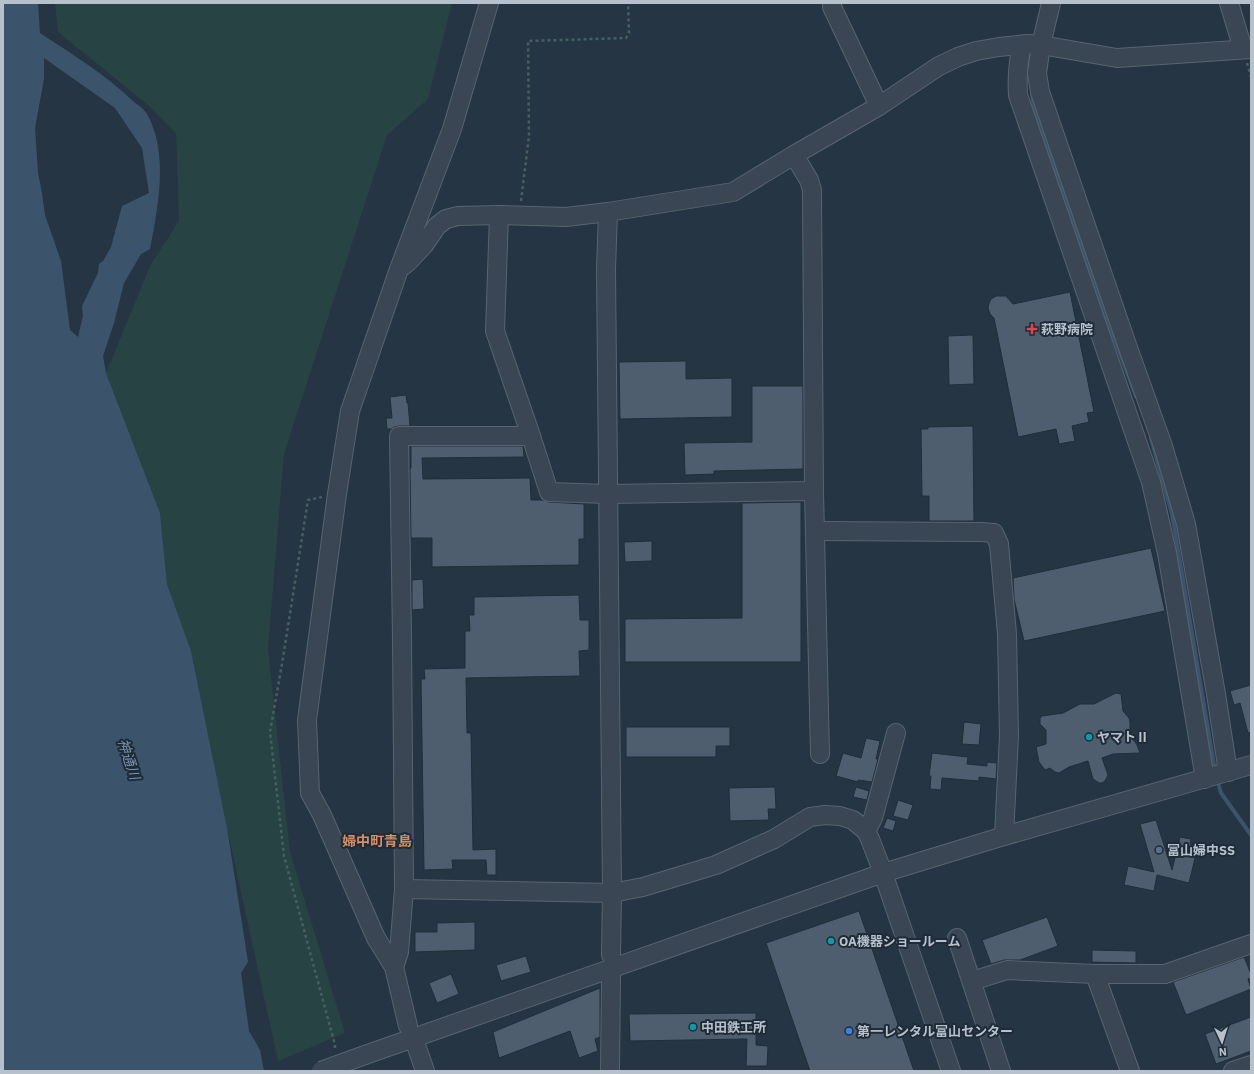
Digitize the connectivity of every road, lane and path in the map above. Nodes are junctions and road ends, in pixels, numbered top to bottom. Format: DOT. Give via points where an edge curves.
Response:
graph roads {
  1 [pos="489,3"];
  2 [pos="628,3"];
  3 [pos="832,3"];
  4 [pos="1051,3"];
  5 [pos="1229,3"];
  6 [pos="1022,45"];
  7 [pos="1041,46"];
  8 [pos="1247,49"];
  9 [pos="879,106"];
  10 [pos="794,155"];
  11 [pos="608,212"];
  12 [pos="499,215"];
  13 [pos="520,215"];
  14 [pos="399,269"];
  15 [pos="531,436"];
  16 [pos="814,491"];
  17 [pos="607,494"];
  18 [pos="815,531"];
  19 [pos="896,733"];
  20 [pos="820,754"];
  21 [pos="1251,765"];
  22 [pos="1228,772"];
  23 [pos="1205,779"];
  24 [pos="866,831"];
  25 [pos="1004,836"];
  26 [pos="883,873"];
  27 [pos="404,889"];
  28 [pos="612,893"];
  29 [pos="957,938"];
  30 [pos="1251,944"];
  31 [pos="611,955"];
  32 [pos="394,967"];
  33 [pos="1095,974"];
  34 [pos="611,976"];
  35 [pos="972,981"];
  36 [pos="408,1026"];
  37 [pos="417,1048"];
  38 [pos="1251,1065"];
  39 [pos="321,1071"];
  40 [pos="425,1071"];
  41 [pos="610,1071"];
  42 [pos="951,1071"];
  43 [pos="1001,1071"];
  44 [pos="1130,1071"];
  45 [pos="1234,1071"];
  1 -- 14 [label="street" via="452,129"];
  2 -- 13 [label="path" via="629,32 626,38 528,41 529,136"];
  3 -- 9 [label="street" via="832,8"];
  4 -- 7 [label="street"];
  5 -- 8 [label="street"];
  6 -- 7 [label="street"];
  6 -- 9 [label="street" via="976,51 958,57 939,66"];
  6 -- 23 [label="street" via="1017,80 1018,95 1151,482 1167,554"];
  7 -- 8 [label="street" via="1117,58"];
  7 -- 22 [label="street" via="1037,72 1040,92 1163,446 1186,524"];
  9 -- 10 [label="street"];
  10 -- 11 [label="street" via="733,192"];
  10 -- 16 [label="street" via="812,190"];
  11 -- 13 [label="street" via="566,217"];
  11 -- 17 [label="street"];
  12 -- 13 [label="street"];
  12 -- 14 [label="street" via="458,216 446,219 437,226 409,262"];
  12 -- 15 [label="street" via="495,331"];
  14 -- 32 [label="street" via="350,410 307,720 310,793 376,938"];
  15 -- 17 [label="street" via="549,492"];
  15 -- 27 [label="street" via="399,436"];
  16 -- 17 [label="street"];
  16 -- 18 [label="street"];
  17 -- 28 [label="street"];
  18 -- 20 [label="street"];
  18 -- 25 [label="street" via="994,533 999,544 1007,634 1009,736"];
  19 -- 24 [label="street" via="873,818"];
  21 -- 22 [label="street"];
  22 -- 23 [label="street"];
  23 -- 25 [label="street"];
  24 -- 26 [label="street"];
  24 -- 28 [label="street" via="852,820 840,816 810,817 774,839 716,865 643,887"];
  25 -- 26 [label="street"];
  26 -- 39 [label="street, bridge"];
  26 -- 42 [label="street"];
  27 -- 28 [label="street"];
  27 -- 32 [label="street" via="399,952"];
  28 -- 31 [label="street"];
  29 -- 35 [label="street"];
  30 -- 33 [label="street" via="1165,974"];
  32 -- 36 [label="street"];
  33 -- 35 [label="street" via="1007,970"];
  33 -- 44 [label="street"];
  34 -- 41 [label="street"];
  35 -- 43 [label="street"];
  37 -- 40 [label="street"];
  38 -- 45 [label="street"];
}
